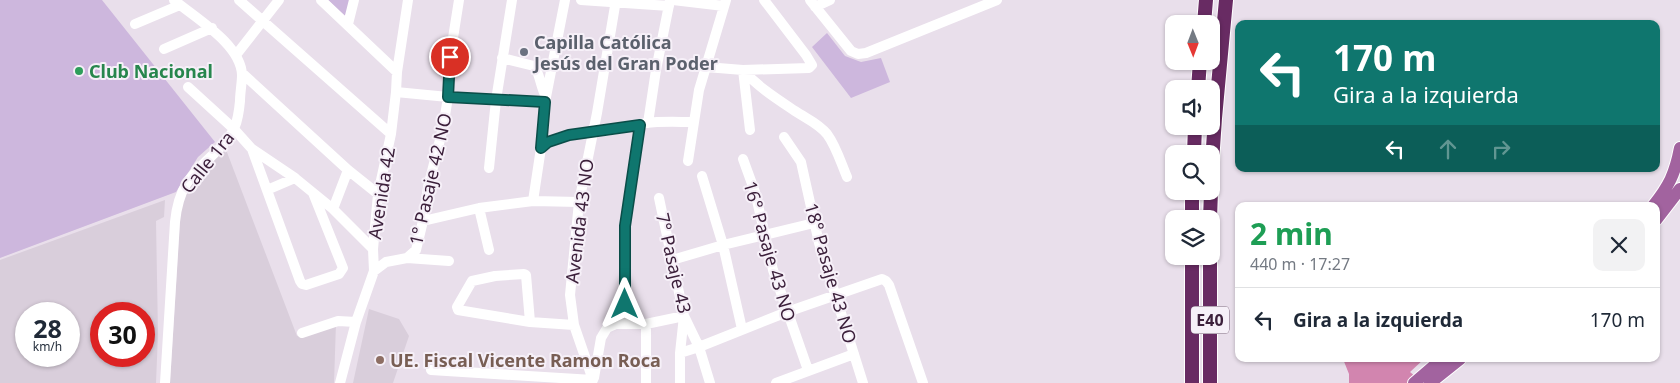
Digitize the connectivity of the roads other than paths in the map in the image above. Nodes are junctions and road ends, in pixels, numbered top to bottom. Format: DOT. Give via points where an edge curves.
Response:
graph roads {
  1 [pos="240,0"];
  2 [pos="279,0"];
  3 [pos="321,0"];
  4 [pos="354,0"];
  5 [pos="408,0"];
  6 [pos="459,0"];
  7 [pos="512,0"];
  8 [pos="565,0"];
  9 [pos="581,0"];
  10 [pos="764,0"];
  11 [pos="830,0"];
  12 [pos="1206,0"];
  13 [pos="1226,0"];
  14 [pos="616,1"];
  15 [pos="993,1"];
  16 [pos="177,2"];
  17 [pos="671,2"];
  18 [pos="725,3"];
  19 [pos="813,4"];
  20 [pos="1205,15"];
  21 [pos="262,21"];
  22 [pos="135,24"];
  23 [pos="348,24"];
  24 [pos="212,28"];
  25 [pos="164,50"];
  26 [pos="236,55"];
  27 [pos="502,58"];
  28 [pos="706,67"];
  29 [pos="743,70"];
  30 [pos="397,72"];
  31 [pos="242,73"];
  32 [pos="188,88"];
  33 [pos="396,92"];
  34 [pos="448,97"];
  35 [pos="496,100"];
  36 [pos="545,100"];
  37 [pos="693,122"];
  38 [pos="644,124"];
  39 [pos="234,129"];
  40 [pos="750,130"];
  41 [pos="592,132"];
  42 [pos="391,134"];
  43 [pos="784,137"];
  44 [pos="1213,145"];
  45 [pos="541,148"];
  46 [pos="1680,148"];
  47 [pos="252,149"];
  48 [pos="743,159"];
  49 [pos="688,161"];
  50 [pos="489,168"];
  51 [pos="348,170"];
  52 [pos="702,176"];
  53 [pos="847,177"];
  54 [pos="295,178"];
  55 [pos="1680,189"];
  56 [pos="267,190"];
  57 [pos="313,193"];
  58 [pos="378,194"];
  59 [pos="659,198"];
  60 [pos="533,201"];
  61 [pos="579,202"];
  62 [pos="1656,202"];
  63 [pos="479,208"];
  64 [pos="333,209"];
  65 [pos="1660,215"];
  66 [pos="423,221"];
  67 [pos="814,222"];
  68 [pos="764,236"];
  69 [pos="723,245"];
  70 [pos="373,249"];
  71 [pos="489,250"];
  72 [pos="407,258"];
  73 [pos="672,260"];
  74 [pos="449,262"];
  75 [pos="1192,265"];
  76 [pos="1210,265"];
  77 [pos="374,271"];
  78 [pos="836,295"];
  79 [pos="787,312"];
  80 [pos="684,316"];
  81 [pos="356,322"];
  82 [pos="530,322"];
  83 [pos="625,323"];
  84 [pos="646,324"];
  85 [pos="574,325"];
  86 [pos="742,329"];
  87 [pos="302,333"];
  88 [pos="700,347"];
  89 [pos="680,352"];
  90 [pos="854,354"];
  91 [pos="1438,362"];
  92 [pos="1456,362"];
  93 [pos="431,370"];
  94 [pos="808,370"];
  95 [pos="593,382"];
  96 [pos="923,382"];
  97 [pos="165,383"];
  98 [pos="340,383"];
  99 [pos="646,383"];
  100 [pos="680,383"];
  101 [pos="710,383"];
  102 [pos="776,383"];
  103 [pos="863,383"];
  104 [pos="1192,383"];
  105 [pos="1210,383"];
  106 [pos="1414,383"];
  107 [pos="1430,383"];
  1 -- 21 [label="street"];
  2 -- 21 [label="street"];
  3 -- 23 [label="street"];
  4 -- 23 [label="street"];
  5 -- 30 [label="street, Avenida 42"];
  6 -- 34 [label="street, 1° Pasaje 42 NO" via="450,57"];
  7 -- 27 [label="street"];
  8 -- 36 [label="street"];
  9 -- 14 [label="street"];
  10 -- 29 [label="street" via="812,65 809,68"];
  11 -- 19 [label="street"];
  12 -- 20 [label="highway"];
  13 -- 44 [label="highway"];
  14 -- 17 [label="street"];
  14 -- 41 [label="street, Avenida 43 NO"];
  15 -- 19 [label="street" via="858,54 851,51"];
  16 -- 22 [label="street"];
  16 -- 24 [label="street, Calle 1ra"];
  17 -- 18 [label="street"];
  17 -- 38 [label="street"];
  18 -- 28 [label="street"];
  21 -- 26 [label="street"];
  21 -- 42 [label="street"];
  23 -- 30 [label="street"];
  24 -- 25 [label="street"];
  24 -- 26 [label="street, Calle 1ra"];
  26 -- 31 [label="street, Calle 1ra"];
  27 -- 35 [label="street"];
  27 -- 36 [label="street" via="534,66"];
  28 -- 29 [label="street"];
  28 -- 37 [label="street"];
  29 -- 40 [label="street"];
  29 -- 53 [label="street" via="755,84 815,122 826,133"];
  30 -- 33 [label="street, Avenida 42"];
  31 -- 39 [label="street, Calle 1ra" via="238,123"];
  31 -- 51 [label="street"];
  32 -- 39 [label="street"];
  33 -- 34 [label="street"];
  33 -- 42 [label="street, Avenida 42"];
  34 -- 35 [label="street"];
  34 -- 66 [label="street, 1° Pasaje 42 NO"];
  35 -- 36 [label="street"];
  35 -- 50 [label="street"];
  36 -- 45 [label="street"];
  37 -- 38 [label="street"];
  37 -- 49 [label="street"];
  38 -- 41 [label="street"];
  38 -- 83 [label="street" via="625,226"];
  39 -- 47 [label="street"];
  39 -- 97 [label="street, Calle 1ra" via="188,181 178,199"];
  41 -- 45 [label="street" via="555,139"];
  41 -- 61 [label="street, Avenida 43 NO"];
  42 -- 58 [label="street, Avenida 42"];
  43 -- 67 [label="street, 18° Pasaje 43 NO" via="800,162"];
  45 -- 60 [label="street"];
  46 -- 62 [label="main road" via="1669,185"];
  47 -- 54 [label="street"];
  47 -- 56 [label="street"];
  48 -- 68 [label="street, 16° Pasaje 43 NO" via="755,192"];
  51 -- 58 [label="street"];
  51 -- 64 [label="street"];
  52 -- 69 [label="street"];
  54 -- 56 [label="street"];
  54 -- 57 [label="street"];
  55 -- 65 [label="main road"];
  56 -- 57 [label="street" via="300,281 306,285 339,274 343,268"];
  57 -- 64 [label="street"];
  58 -- 70 [label="street, Avenida 42"];
  59 -- 73 [label="street, 7° Pasaje 43"];
  60 -- 61 [label="street"];
  60 -- 63 [label="street"];
  61 -- 85 [label="street, Avenida 43 NO" via="570,295"];
  63 -- 66 [label="street"];
  63 -- 71 [label="street"];
  64 -- 70 [label="street"];
  66 -- 72 [label="street, 1° Pasaje 42 NO" via="416,250"];
  67 -- 68 [label="street"];
  67 -- 78 [label="street, 18° Pasaje 43 NO"];
  68 -- 69 [label="street"];
  68 -- 79 [label="street, 16° Pasaje 43 NO"];
  69 -- 73 [label="street"];
  69 -- 86 [label="street"];
  70 -- 77 [label="street, Avenida 42"];
  72 -- 74 [label="street"];
  72 -- 77 [label="street, 1° Pasaje 42 NO" via="386,262"];
  73 -- 80 [label="street, 7° Pasaje 43"];
  75 -- 104 [label="highway, E40"];
  76 -- 105 [label="highway, E40"];
  77 -- 81 [label="street, Avenida 42"];
  78 -- 79 [label="street"];
  78 -- 90 [label="street, 18° Pasaje 43 NO"];
  78 -- 96 [label="street" via="878,280 886,281"];
  79 -- 86 [label="street"];
  79 -- 94 [label="street, 16° Pasaje 43 NO"];
  80 -- 84 [label="street"];
  80 -- 88 [label="street, 7° Pasaje 43"];
  80 -- 89 [label="street"];
  81 -- 87 [label="street" via="338,321"];
  81 -- 98 [label="street, Avenida 42"];
  82 -- 82 [label="street" via="524,274 472,281 457,307 458,310"];
  82 -- 85 [label="street"];
  83 -- 84 [label="street"];
  83 -- 95 [label="street" via="607,328 601,338"];
  84 -- 99 [label="street"];
  85 -- 95 [label="street, Avenida 43 NO"];
  86 -- 88 [label="street"];
  88 -- 89 [label="street"];
  88 -- 101 [label="street, 7° Pasaje 43"];
  89 -- 100 [label="street"];
  90 -- 94 [label="street"];
  90 -- 103 [label="street, 18° Pasaje 43 NO"];
  91 -- 106 [label="main road"];
  92 -- 107 [label="main road"];
  93 -- 95 [label="street"];
  94 -- 102 [label="street"];
}
